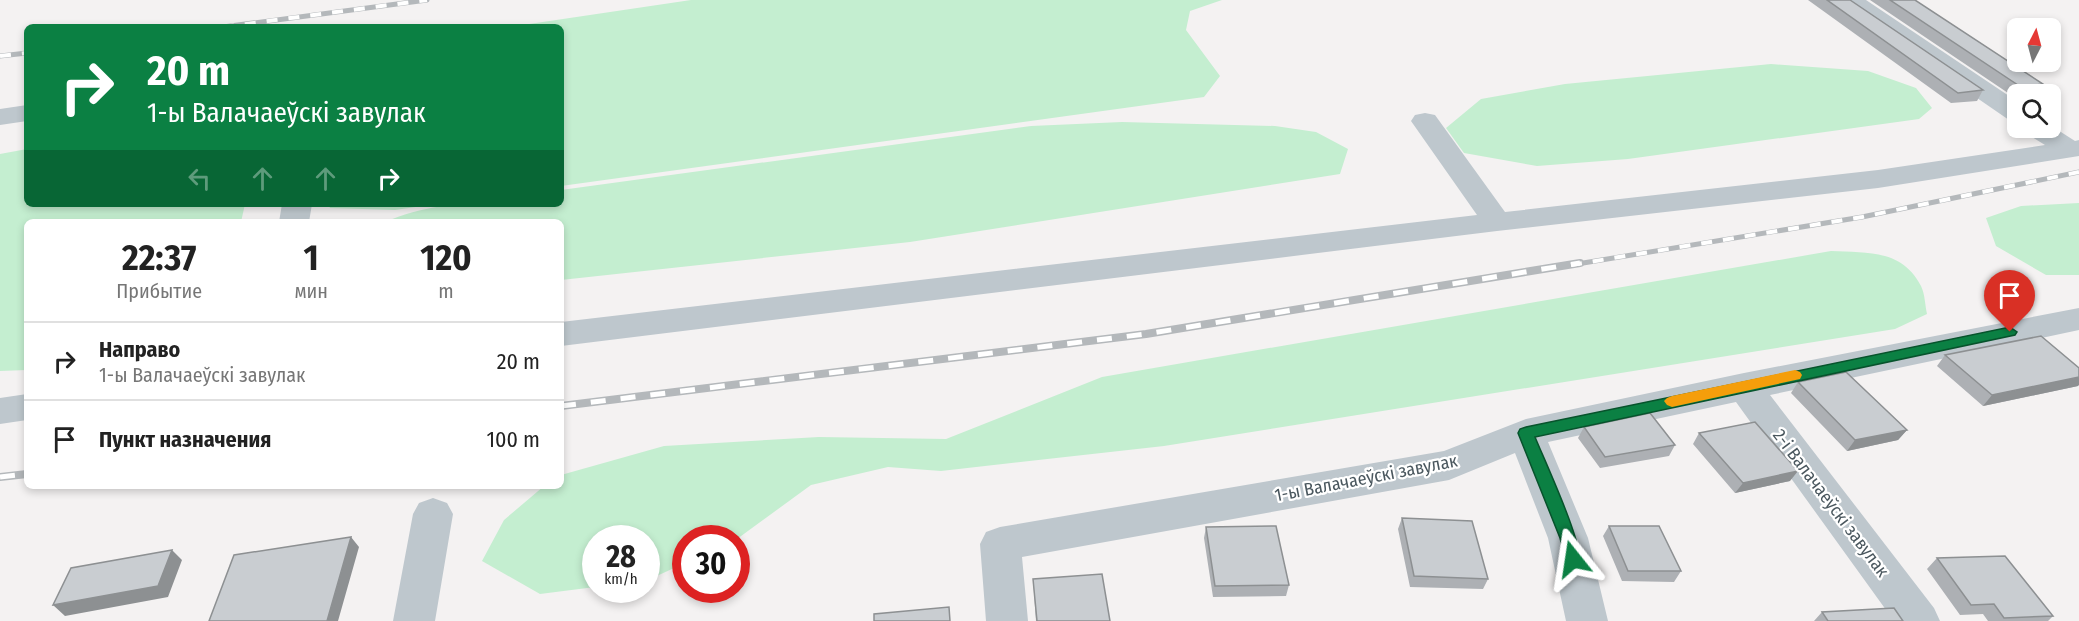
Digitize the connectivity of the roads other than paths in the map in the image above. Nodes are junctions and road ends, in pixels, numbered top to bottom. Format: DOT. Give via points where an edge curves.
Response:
graph roads {
  1 [pos="1850,0"];
  2 [pos="2007,107"];
  3 [pos="24,113"];
  4 [pos="0,117"];
  5 [pos="1425,121"];
  6 [pos="2055,138"];
  7 [pos="2075,149"];
  8 [pos="1497,222"];
  9 [pos="2079,320"];
  10 [pos="564,334"];
  11 [pos="1744,386"];
  12 [pos="24,407"];
  13 [pos="0,411"];
  14 [pos="1526,433"];
  15 [pos="433,514"];
  16 [pos="414,621"];
  17 [pos="1006,621"];
  18 [pos="1587,621"];
  19 [pos="1919,621"];
  1 -- 2 [label="street"];
  3 -- 4 [label="street"];
  5 -- 8 [label="street"];
  6 -- 7 [label="street"];
  7 -- 8 [label="street" via="1878,179"];
  8 -- 10 [label="street"];
  9 -- 11 [label="street, 1-ы Валачаеўскі завулак"];
  11 -- 14 [label="street, 1-ы Валачаеўскі завулак"];
  11 -- 19 [label="street, 2-і Валачаеўскі завулак"];
  12 -- 13 [label="street"];
  14 -- 17 [label="street, 1-ы Валачаеўскі завулак" via="1449,465 1000,543"];
  14 -- 18 [label="street" via="1568,538"];
  15 -- 16 [label="street"];
}
